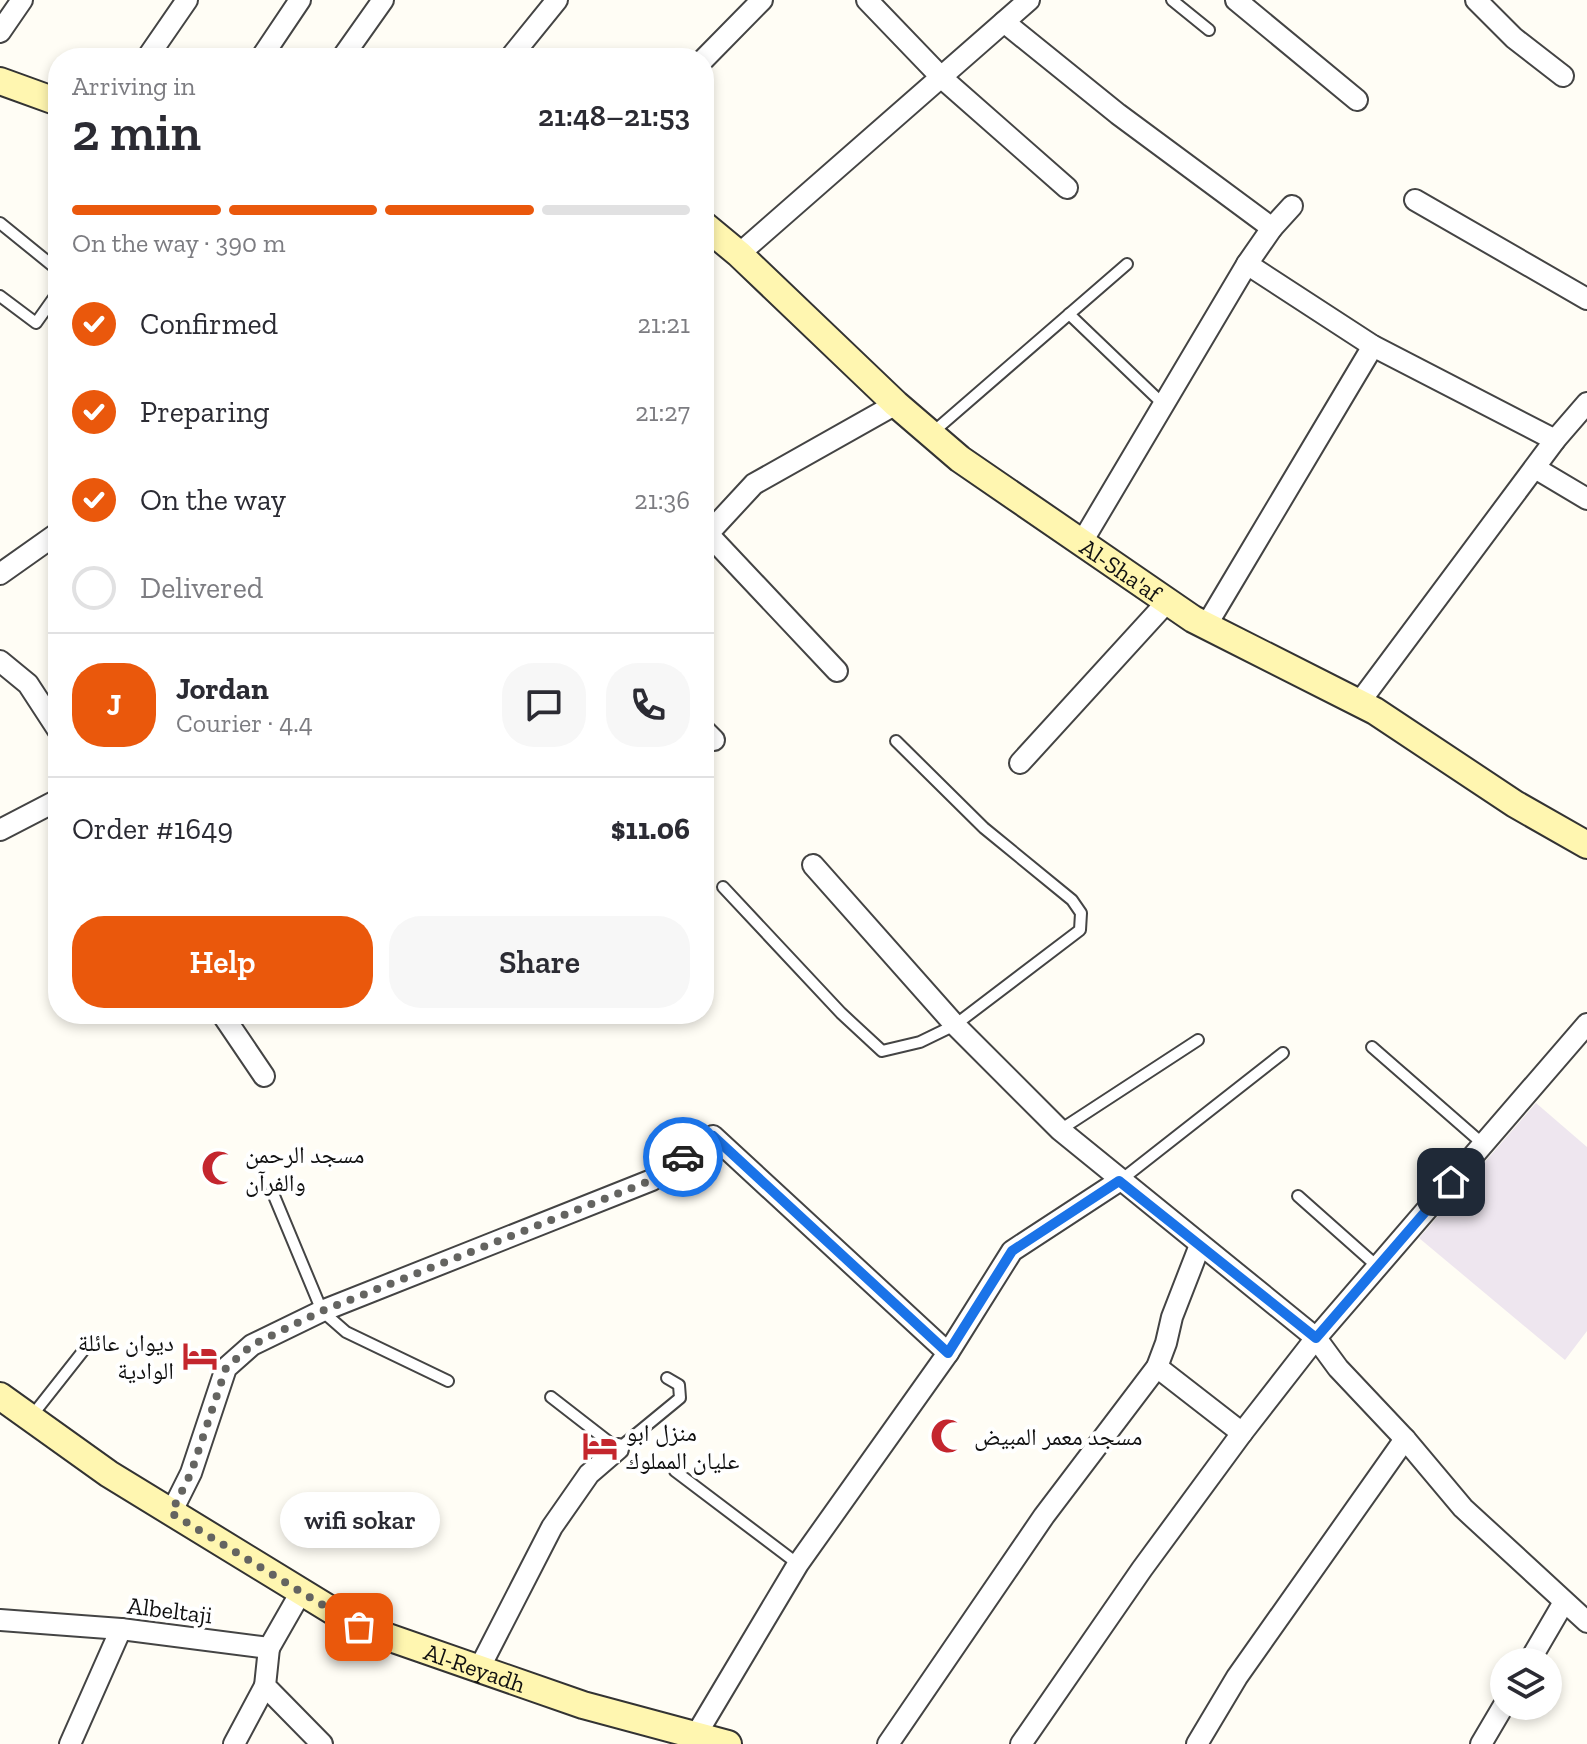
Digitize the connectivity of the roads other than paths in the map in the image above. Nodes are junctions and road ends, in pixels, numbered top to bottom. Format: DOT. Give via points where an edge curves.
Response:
graph roads {
  1 [pos="22,0"];
  2 [pos="187,0"];
  3 [pos="300,0"];
  4 [pos="383,0"];
  5 [pos="557,0"];
  6 [pos="762,0"];
  7 [pos="867,0"];
  8 [pos="1029,0"];
  9 [pos="1172,0"];
  10 [pos="1236,0"];
  11 [pos="1476,0"];
  12 [pos="1004,22"];
  13 [pos="1209,30"];
  14 [pos="0,32"];
  15 [pos="154,48"];
  16 [pos="268,48"];
  17 [pos="349,48"];
  18 [pos="518,48"];
  19 [pos="714,49"];
  20 [pos="1563,76"];
  21 [pos="942,78"];
  22 [pos="0,81"];
  23 [pos="48,98"];
  24 [pos="1357,100"];
  25 [pos="1067,188"];
  26 [pos="1415,200"];
  27 [pos="1292,206"];
  28 [pos="0,223"];
  29 [pos="1272,228"];
  30 [pos="714,233"];
  31 [pos="739,254"];
  32 [pos="48,262"];
  33 [pos="1127,264"];
  34 [pos="1247,264"];
  35 [pos="0,296"];
  36 [pos="1587,299"];
  37 [pos="48,306"];
  38 [pos="1069,314"];
  39 [pos="1373,346"];
  40 [pos="1587,403"];
  41 [pos="896,404"];
  42 [pos="1163,404"];
  43 [pos="931,434"];
  44 [pos="1555,440"];
  45 [pos="1535,468"];
  46 [pos="1587,499"];
  47 [pos="714,527"];
  48 [pos="48,540"];
  49 [pos="1082,542"];
  50 [pos="714,544"];
  51 [pos="0,574"];
  52 [pos="1167,602"];
  53 [pos="1206,626"];
  54 [pos="0,661"];
  55 [pos="837,671"];
  56 [pos="1359,703"];
  57 [pos="48,715"];
  58 [pos="896,741"];
  59 [pos="1020,763"];
  60 [pos="48,805"];
  61 [pos="0,830"];
  62 [pos="1587,845"];
  63 [pos="813,865"];
  64 [pos="723,887"];
  65 [pos="229,1024"];
  66 [pos="1587,1024"];
  67 [pos="955,1025"];
  68 [pos="1198,1040"];
  69 [pos="1372,1047"];
  70 [pos="1283,1053"];
  71 [pos="264,1076"];
  72 [pos="1060,1130"];
  73 [pos="1483,1144"];
  74 [pos="1119,1181"];
  75 [pos="272,1191"];
  76 [pos="1298,1196"];
  77 [pos="1200,1245"];
  78 [pos="1378,1267"];
  79 [pos="322,1311"];
  80 [pos="1316,1338"];
  81 [pos="87,1346"];
  82 [pos="948,1353"];
  83 [pos="1157,1367"];
  84 [pos="667,1378"];
  85 [pos="448,1381"];
  86 [pos="0,1396"];
  87 [pos="551,1397"];
  88 [pos="31,1417"];
  89 [pos="1242,1433"];
  90 [pos="1405,1439"];
  91 [pos="618,1449"];
  92 [pos="675,1471"];
  93 [pos="171,1513"];
  94 [pos="798,1564"];
  95 [pos="301,1592"];
  96 [pos="1564,1602"];
  97 [pos="0,1620"];
  98 [pos="1587,1622"];
  99 [pos="121,1629"];
  100 [pos="269,1648"];
  101 [pos="1537,1648"];
  102 [pos="479,1669"];
  103 [pos="265,1686"];
  104 [pos="1495,1720"];
  105 [pos="696,1735"];
  106 [pos="70,1744"];
  107 [pos="234,1744"];
  108 [pos="322,1744"];
  109 [pos="728,1744"];
  110 [pos="888,1744"];
  111 [pos="1021,1744"];
  112 [pos="1197,1744"];
  113 [pos="1481,1744"];
  1 -- 14 [label="street"];
  2 -- 15 [label="street"];
  3 -- 16 [label="street"];
  4 -- 17 [label="street"];
  5 -- 18 [label="street"];
  6 -- 19 [label="street"];
  7 -- 21 [label="street"];
  8 -- 12 [label="street"];
  9 -- 13 [label="lane"];
  10 -- 24 [label="street"];
  11 -- 20 [label="street"];
  12 -- 21 [label="street"];
  12 -- 29 [label="street"];
  21 -- 25 [label="street"];
  21 -- 31 [label="street"];
  22 -- 23 [label="street"];
  26 -- 36 [label="street"];
  27 -- 29 [label="street"];
  28 -- 32 [label="lane"];
  29 -- 34 [label="street"];
  30 -- 31 [label="street, Al-Sha'af"];
  31 -- 41 [label="street, Al-Sha'af"];
  33 -- 38 [label="lane"];
  34 -- 39 [label="street"];
  34 -- 42 [label="street"];
  35 -- 37 [label="lane" via="36,323"];
  38 -- 42 [label="lane"];
  38 -- 43 [label="lane"];
  39 -- 44 [label="street"];
  39 -- 53 [label="street"];
  40 -- 44 [label="street"];
  41 -- 43 [label="street, Al-Sha'af"];
  41 -- 47 [label="street" via="754,484"];
  42 -- 49 [label="street"];
  43 -- 49 [label="street, Al-Sha'af"];
  44 -- 45 [label="street"];
  45 -- 46 [label="street"];
  45 -- 56 [label="street"];
  48 -- 51 [label="street"];
  49 -- 52 [label="street, Al-Sha'af"];
  50 -- 55 [label="street"];
  52 -- 53 [label="street, Al-Sha'af"];
  52 -- 59 [label="street"];
  53 -- 56 [label="street, Al-Sha'af"];
  54 -- 57 [label="street" via="28,684"];
  56 -- 62 [label="street, Al-Sha'af"];
  58 -- 67 [label="lane" via="1081,913 1080,930"];
  60 -- 61 [label="street"];
  63 -- 67 [label="street"];
  64 -- 67 [label="lane" via="882,1051 920,1042"];
  65 -- 71 [label="street"];
  66 -- 73 [label="street"];
  67 -- 72 [label="street"];
  68 -- 72 [label="lane"];
  69 -- 73 [label="lane"];
  70 -- 74 [label="lane"];
  72 -- 74 [label="street"];
  73 -- 78 [label="street"];
  74 -- 77 [label="street"];
  74 -- 82 [label="street" via="1012,1251"];
  75 -- 79 [label="lane"];
  76 -- 78 [label="lane"];
  77 -- 80 [label="street"];
  77 -- 83 [label="street"];
  78 -- 80 [label="street"];
  79 -- 82 [label="street" via="652,1180 713,1136"];
  79 -- 85 [label="lane" via="346,1332"];
  79 -- 93 [label="street" via="252,1345 226,1368 191,1473"];
  80 -- 89 [label="street"];
  80 -- 90 [label="street"];
  81 -- 88 [label="lane"];
  82 -- 94 [label="street"];
  83 -- 89 [label="street"];
  83 -- 110 [label="street" via="1044,1516"];
  84 -- 91 [label="lane" via="679,1385 680,1398"];
  86 -- 88 [label="street, Al-Reyadh"];
  87 -- 91 [label="lane"];
  88 -- 93 [label="street, Al-Reyadh"];
  89 -- 111 [label="street"];
  90 -- 96 [label="street" via="1463,1508"];
  90 -- 112 [label="street" via="1237,1677"];
  91 -- 102 [label="street" via="589,1474 552,1527"];
  92 -- 94 [label="lane"];
  93 -- 95 [label="street, Al-Reyadh"];
  94 -- 105 [label="street"];
  95 -- 100 [label="street"];
  95 -- 102 [label="street, Al-Reyadh" via="359,1627"];
  96 -- 98 [label="street"];
  96 -- 101 [label="street"];
  97 -- 99 [label="street, Albeltaji"];
  99 -- 100 [label="street, Albeltaji"];
  99 -- 106 [label="street"];
  100 -- 103 [label="street"];
  102 -- 105 [label="street, Al-Reyadh" via="583,1705"];
  103 -- 107 [label="street"];
  103 -- 108 [label="street"];
  104 -- 113 [label="street"];
  105 -- 109 [label="street, Al-Reyadh"];
}
